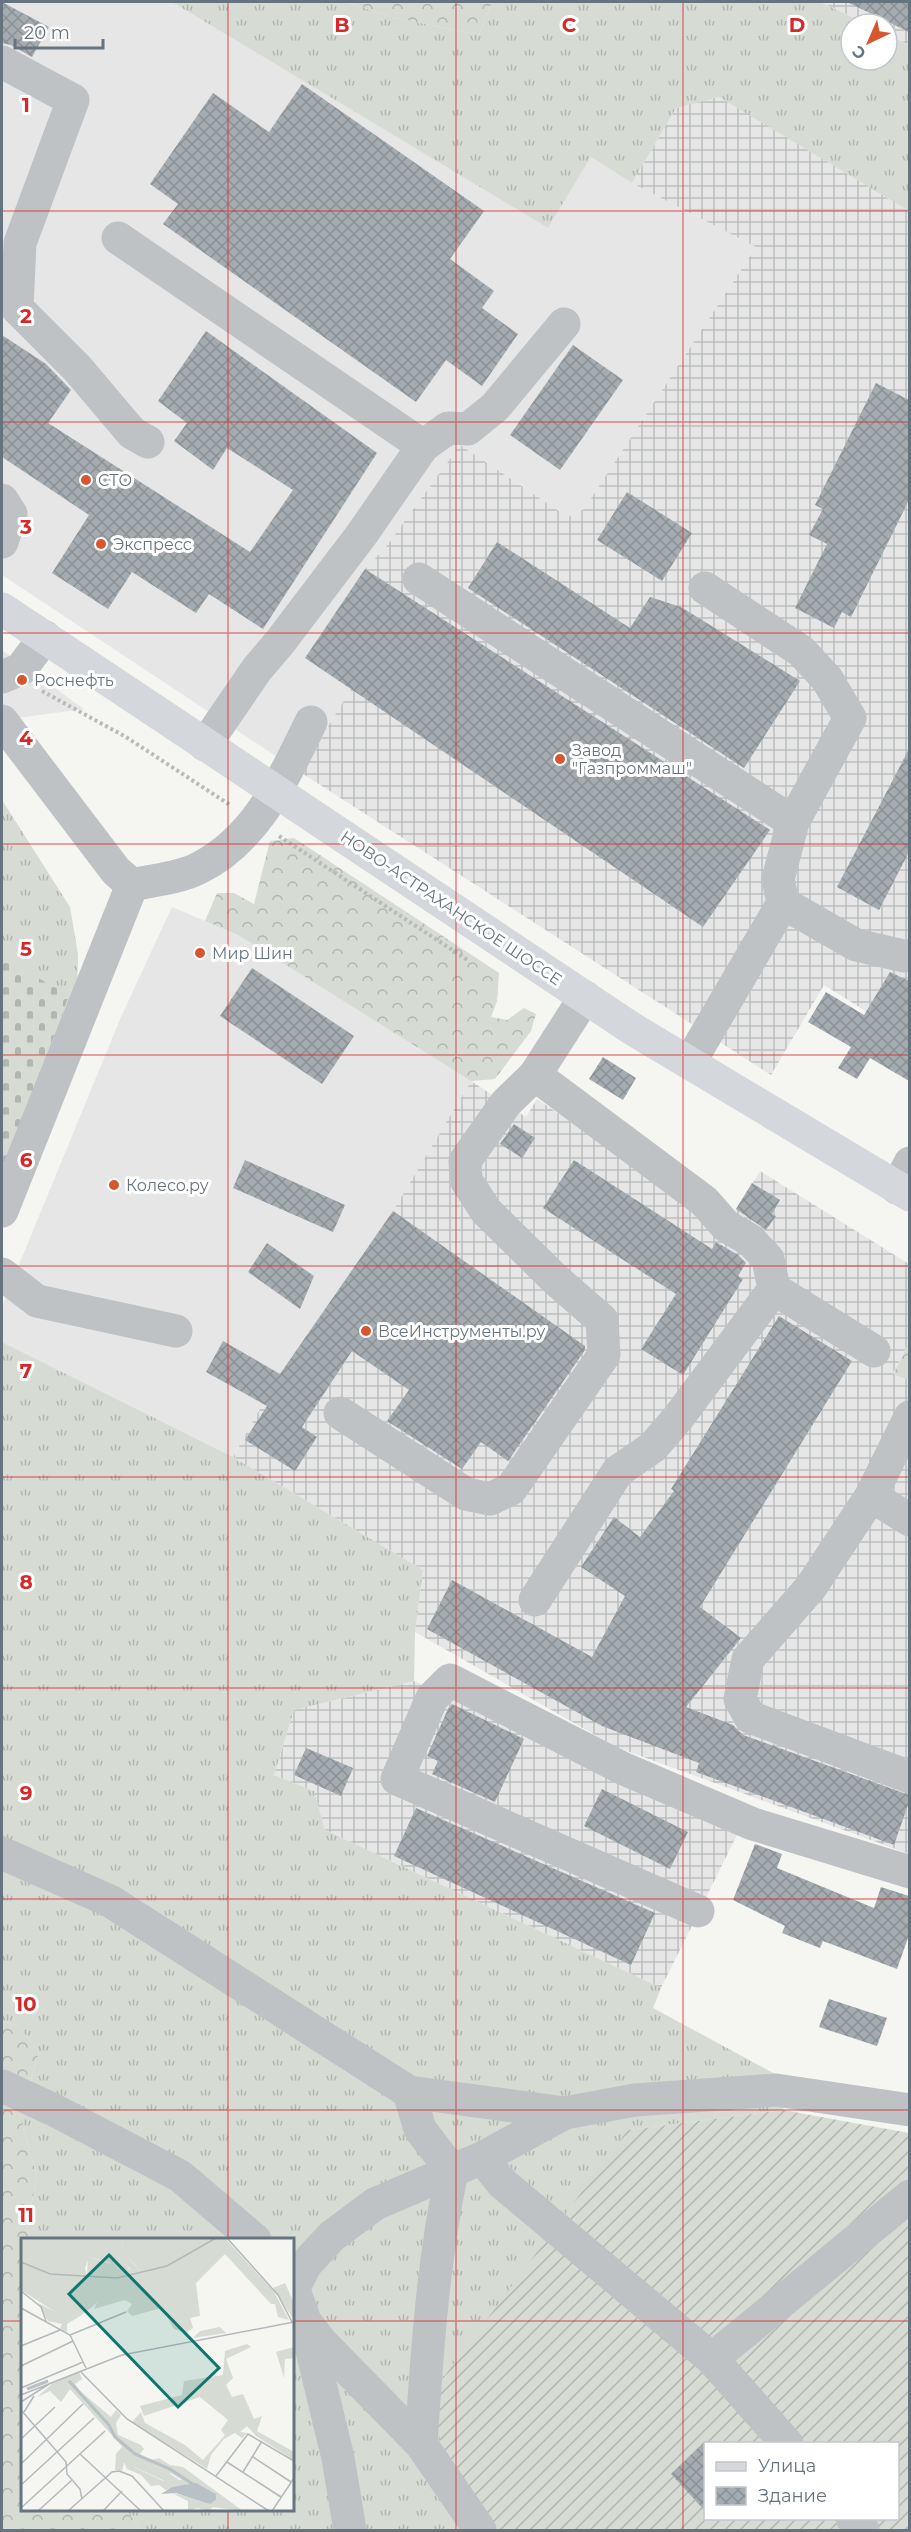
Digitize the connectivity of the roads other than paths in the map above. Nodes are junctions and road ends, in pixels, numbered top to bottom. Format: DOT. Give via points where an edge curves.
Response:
graph roads {
  1 [pos="2,62"];
  2 [pos="118,238"];
  3 [pos="564,324"];
  4 [pos="148,442"];
  5 [pos="423,447"];
  6 [pos="2,500"];
  7 [pos="2,542"];
  8 [pos="419,579"];
  9 [pos="705,588"];
  10 [pos="2,609"];
  11 [pos="45,637"];
  12 [pos="6,675"];
  13 [pos="2,721"];
  14 [pos="311,722"];
  15 [pos="205,745"];
  16 [pos="276,792"];
  17 [pos="793,822"];
  18 [pos="132,885"];
  19 [pos="783,903"];
  20 [pos="909,956"];
  21 [pos="585,997"];
  22 [pos="690,1062"];
  23 [pos="535,1075"];
  24 [pos="905,1182"];
  25 [pos="2,1212"];
  26 [pos="2,1274"];
  27 [pos="774,1289"];
  28 [pos="176,1331"];
  29 [pos="874,1351"];
  30 [pos="340,1413"];
  31 [pos="909,1418"];
  32 [pos="871,1496"];
  33 [pos="909,1521"];
  34 [pos="535,1600"];
  35 [pos="909,1778"];
  36 [pos="2,1853"];
  37 [pos="909,1872"];
  38 [pos="698,1911"];
  39 [pos="2,2086"];
  40 [pos="409,2092"];
  41 [pos="909,2110"];
  42 [pos="565,2113"];
  43 [pos="482,2158"];
  44 [pos="452,2171"];
  45 [pos="909,2196"];
  46 [pos="253,2238"];
  47 [pos="294,2284"];
  48 [pos="294,2289"];
  49 [pos="305,2321"];
  50 [pos="712,2359"];
  51 [pos="785,2442"];
  52 [pos="421,2444"];
  53 [pos="350,2530"];
  54 [pos="480,2530"];
  1 -- 4 [label="street" via="73,100 20,243 18,308 77,368 132,433"];
  2 -- 5 [label="street"];
  3 -- 5 [label="street" via="495,407 468,429 448,428"];
  5 -- 15 [label="street" via="362,534 256,669"];
  6 -- 7 [label="street" via="11,514"];
  8 -- 17 [label="street"];
  9 -- 17 [label="street" via="801,651 827,679 850,718"];
  10 -- 11 [label="main road, НОВО-АСТРАХАНСКОЕ ШОССЕ"];
  11 -- 12 [label="street" via="21,669"];
  11 -- 15 [label="main road, НОВО-АСТРАХАНСКОЕ ШОССЕ"];
  13 -- 18 [label="street" via="116,871"];
  14 -- 16 [label="street"];
  15 -- 16 [label="main road, НОВО-АСТРАХАНСКОЕ ШОССЕ"];
  16 -- 18 [label="street" via="234,847 198,869"];
  16 -- 21 [label="main road, НОВО-АСТРАХАНСКОЕ ШОССЕ"];
  17 -- 19 [label="street" via="778,879"];
  18 -- 25 [label="street"];
  19 -- 20 [label="street" via="856,945"];
  19 -- 22 [label="street"];
  21 -- 22 [label="main road, НОВО-АСТРАХАНСКОЕ ШОССЕ"];
  21 -- 23 [label="street"];
  22 -- 24 [label="main road, НОВО-АСТРАХАНСКОЕ ШОССЕ"];
  23 -- 27 [label="street" via="704,1201 726,1226 750,1240 768,1259"];
  23 -- 30 [label="street" via="506,1103 465,1161 466,1180 486,1211 602,1320 604,1355 511,1489 490,1499 466,1494"];
  26 -- 28 [label="street" via="37,1301"];
  27 -- 29 [label="street"];
  27 -- 34 [label="street" via="678,1418 652,1447 618,1471"];
  31 -- 32 [label="street"];
  32 -- 33 [label="street"];
  32 -- 35 [label="street" via="811,1587 748,1659 740,1699 750,1717"];
  36 -- 40 [label="street" via="110,1901"];
  37 -- 38 [label="street" via="753,1824 622,1768 450,1680 432,1698 397,1779"];
  39 -- 46 [label="street" via="180,2176"];
  40 -- 42 [label="street"];
  40 -- 44 [label="street" via="420,2129"];
  41 -- 42 [label="street" via="776,2090 635,2100"];
  42 -- 43 [label="street"];
  43 -- 44 [label="street"];
  43 -- 50 [label="street" via="502,2183"];
  44 -- 47 [label="street" via="375,2204 332,2236 306,2264"];
  44 -- 52 [label="street" via="440,2227"];
  45 -- 50 [label="street"];
  48 -- 49 [label="street"];
  49 -- 52 [label="street"];
  49 -- 53 [label="street" via="338,2458"];
  50 -- 51 [label="street"];
  52 -- 54 [label="street"];
}
